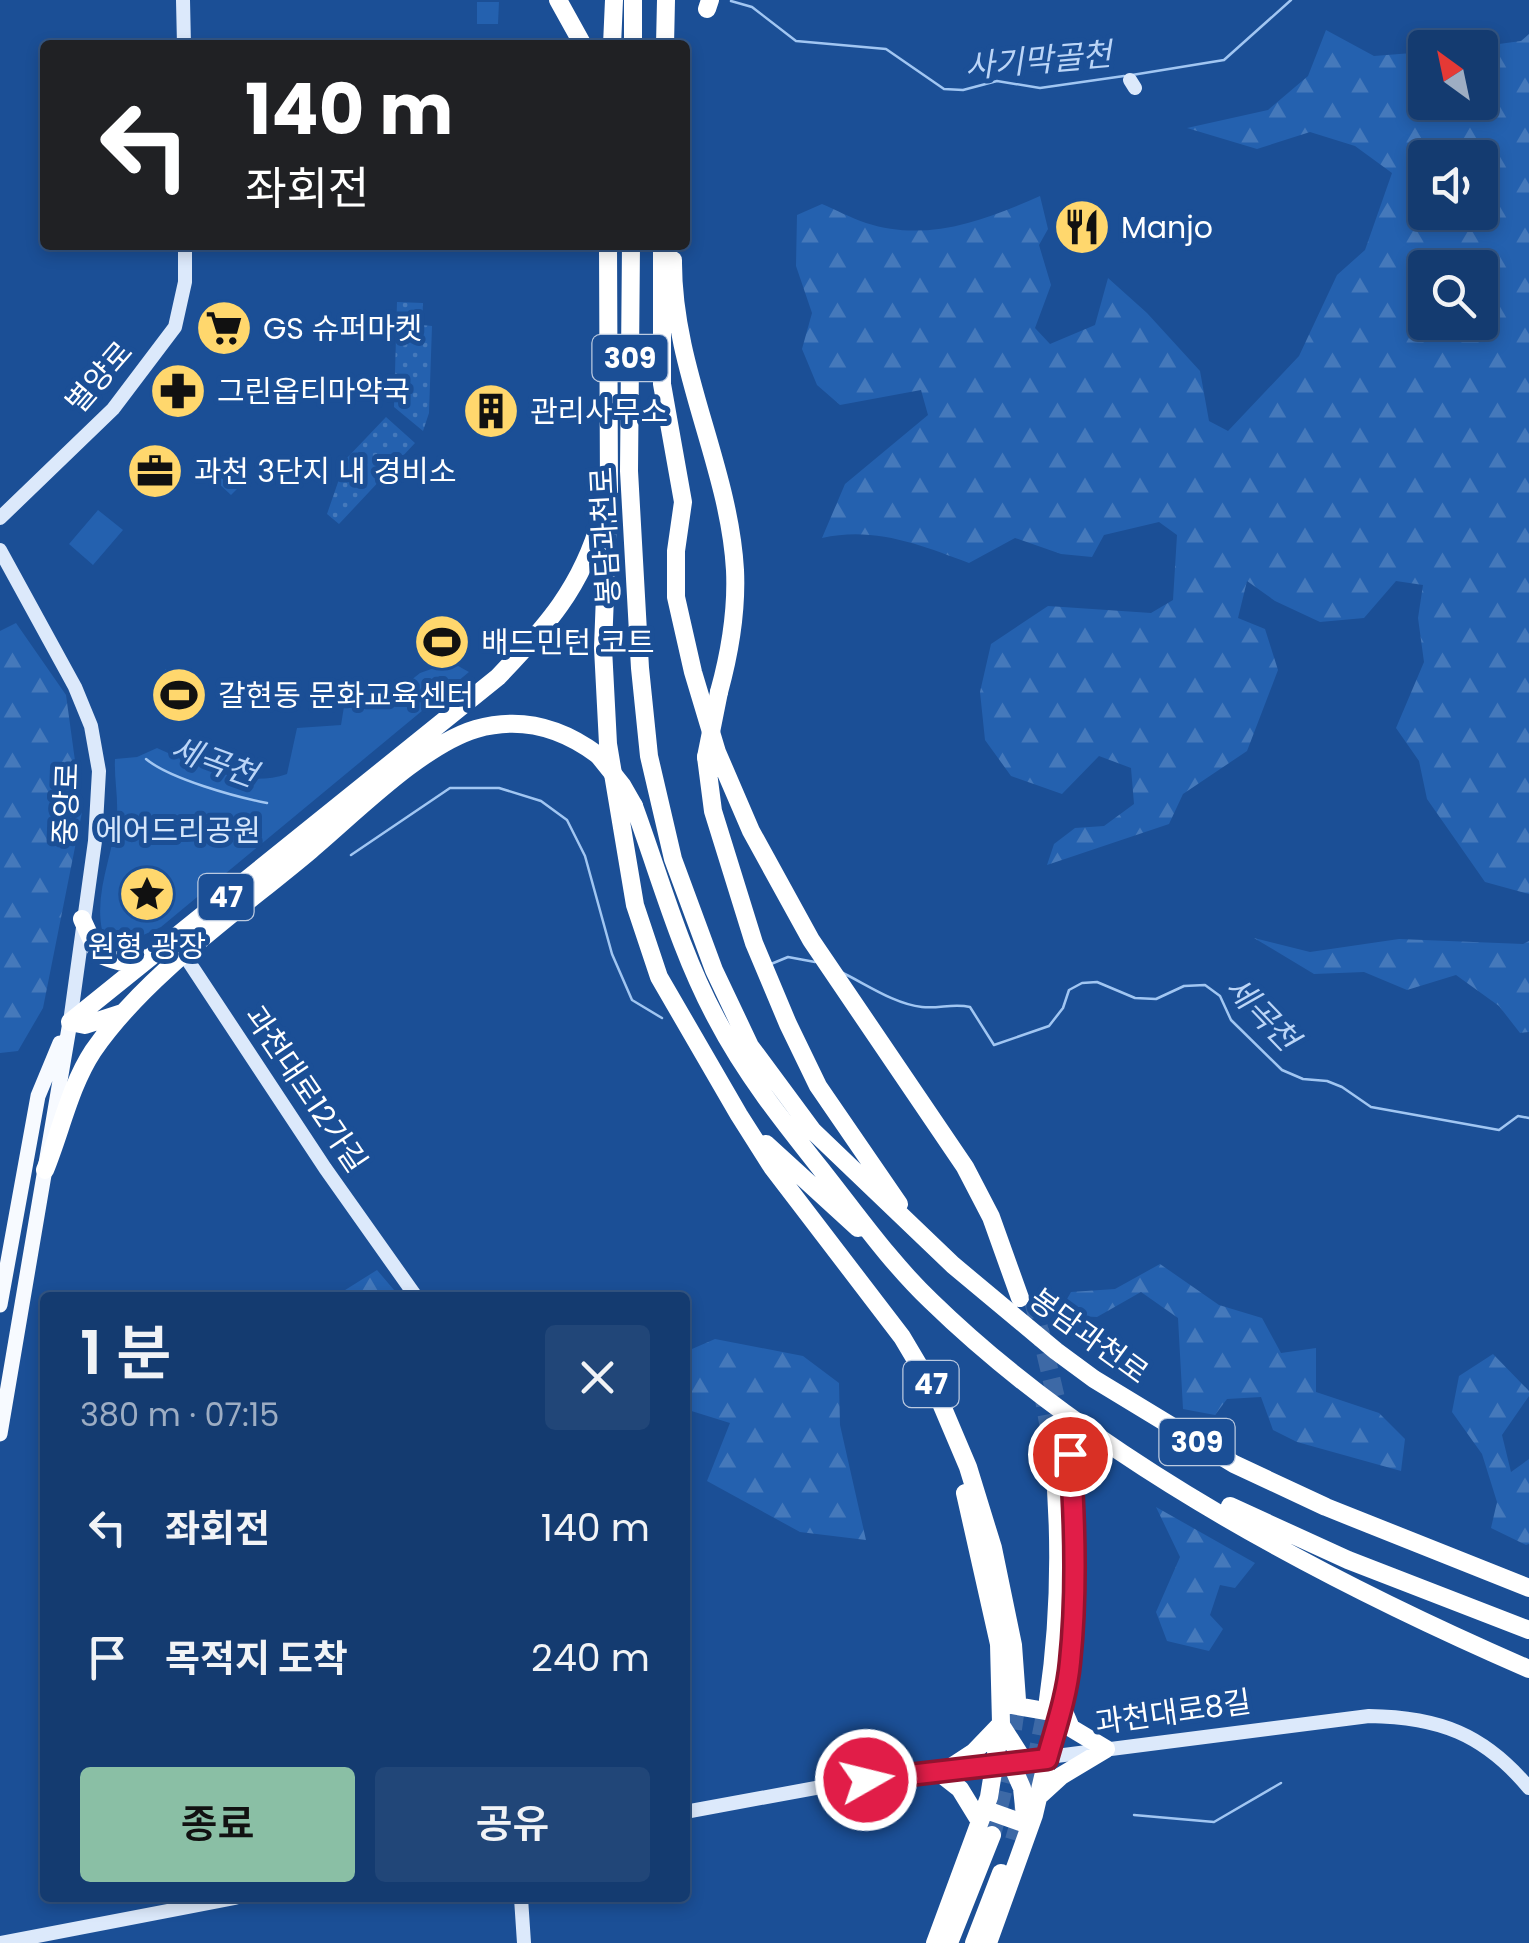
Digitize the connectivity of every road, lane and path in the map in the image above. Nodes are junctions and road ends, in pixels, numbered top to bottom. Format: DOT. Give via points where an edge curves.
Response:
graph roads {
  1 [pos="183,0"];
  2 [pos="558,0"];
  3 [pos="614,0"];
  4 [pos="633,0"];
  5 [pos="666,3"];
  6 [pos="184,40"];
  7 [pos="579,40"];
  8 [pos="612,40"];
  9 [pos="633,40"];
  10 [pos="665,40"];
  11 [pos="674,40"];
  12 [pos="184,250"];
  13 [pos="608,250"];
  14 [pos="631,250"];
  15 [pos="662,250"];
  16 [pos="673,250"];
  17 [pos="609,489"];
  18 [pos="0,518"];
  19 [pos="0,550"];
  20 [pos="82,920"];
  21 [pos="152,956"];
  22 [pos="184,956"];
  23 [pos="122,1013"];
  24 [pos="70,1022"];
  25 [pos="38,1096"];
  26 [pos="54,1106"];
  27 [pos="740,1115"];
  28 [pos="46,1170"];
  29 [pos="910,1222"];
  30 [pos="892,1258"];
  31 [pos="413,1292"];
  32 [pos="1027,1298"];
  33 [pos="0,1305"];
  34 [pos="0,1434"];
  35 [pos="1114,1447"];
  36 [pos="1061,1453"];
  37 [pos="1529,1588"];
  38 [pos="1529,1630"];
  39 [pos="1529,1669"];
  40 [pos="1009,1701"];
  41 [pos="1057,1705"];
  42 [pos="1001,1724"];
  43 [pos="1106,1749"];
  44 [pos="1047,1759"];
  45 [pos="1010,1763"];
  46 [pos="943,1770"];
  47 [pos="1529,1788"];
  48 [pos="1038,1797"];
  49 [pos="690,1811"];
  50 [pos="981,1816"];
  51 [pos="1022,1834"];
  52 [pos="992,1835"];
  53 [pos="216,1902"];
  54 [pos="521,1902"];
  55 [pos="43,1939"];
  56 [pos="1,1943"];
  57 [pos="524,1943"];
  58 [pos="934,1943"];
  59 [pos="949,1943"];
  60 [pos="974,1943"];
  61 [pos="988,1943"];
  1 -- 6 [label="street"];
  2 -- 7 [label="highway"];
  3 -- 8 [label="highway"];
  4 -- 9 [label="highway"];
  5 -- 10 [label="highway"];
  5 -- 11 [label="highway"];
  12 -- 18 [label="street, 별양로" via="175,328 112,409"];
  13 -- 17 [label="highway, 47"];
  14 -- 29 [label="highway, 봉담과천로 / 309" via="629,471 640,668 648,756 673,859 750,1046 813,1131"];
  15 -- 32 [label="highway" via="662,384 683,502 676,596 722,764 811,940 1012,1246"];
  16 -- 29 [label="highway, bridge" via="687,369 729,527 735,608 706,756 707,782 754,943 788,1024 818,1086"];
  17 -- 21 [label="highway, 47" via="569,596 538,636 468,701"];
  17 -- 27 [label="highway, 47" via="603,648 625,859 659,977"];
  19 -- 20 [label="street, 중앙로" via="91,726 99,771"];
  20 -- 21 [label="highway" via="98,954 137,963"];
  20 -- 24 [label="street, 중앙로"];
  21 -- 24 [label="highway, 47"];
  22 -- 23 [label="highway"];
  22 -- 30 [label="highway, 309, bridge" via="412,766 473,730 538,724 564,734 598,755 634,806 716,1020 779,1116"];
  22 -- 31 [label="street, 과천대로12가길"];
  23 -- 24 [label="highway"];
  23 -- 28 [label="highway" via="76,1080"];
  24 -- 25 [label="main road, 47"];
  24 -- 26 [label="main road"];
  25 -- 26 [label="main road" via="47,1095"];
  25 -- 33 [label="main road, 47"];
  26 -- 28 [label="main road"];
  27 -- 30 [label="highway"];
  27 -- 40 [label="highway, 47" via="902,1337 954,1433"];
  28 -- 34 [label="main road"];
  29 -- 37 [label="highway, 봉담과천로 / 309" via="1041,1339 1158,1420 1311,1500"];
  30 -- 35 [label="highway, 309" via="974,1342"];
  35 -- 38 [label="highway, 309" via="1302,1540"];
  35 -- 39 [label="highway" via="1290,1551"];
  36 -- 41 [label="highway"];
  40 -- 41 [label="highway" via="1008,1706 1051,1712"];
  40 -- 42 [label="highway"];
  41 -- 43 [label="highway" via="1072,1728"];
  41 -- 44 [label="highway"];
  42 -- 45 [label="highway"];
  42 -- 45 [label="highway"];
  42 -- 46 [label="highway"];
  43 -- 44 [label="street, 과천대로8길"];
  43 -- 47 [label="street, 과천대로8길" via="1334,1718 1407,1717 1445,1724 1471,1738 1502,1758"];
  43 -- 48 [label="highway"];
  44 -- 45 [label="street, 과천대로8길"];
  44 -- 48 [label="highway"];
  45 -- 46 [label="street, 과천대로8길"];
  45 -- 50 [label="highway"];
  45 -- 51 [label="highway" via="1022,1788"];
  46 -- 49 [label="street, 과천대로8길"];
  46 -- 50 [label="highway"];
  48 -- 51 [label="highway"];
  50 -- 51 [label="highway" via="992,1812"];
  50 -- 58 [label="highway"];
  51 -- 60 [label="highway"];
  51 -- 61 [label="highway"];
  52 -- 59 [label="highway"];
  53 -- 55 [label="street"];
  54 -- 57 [label="street"];
  55 -- 56 [label="street"];
}
